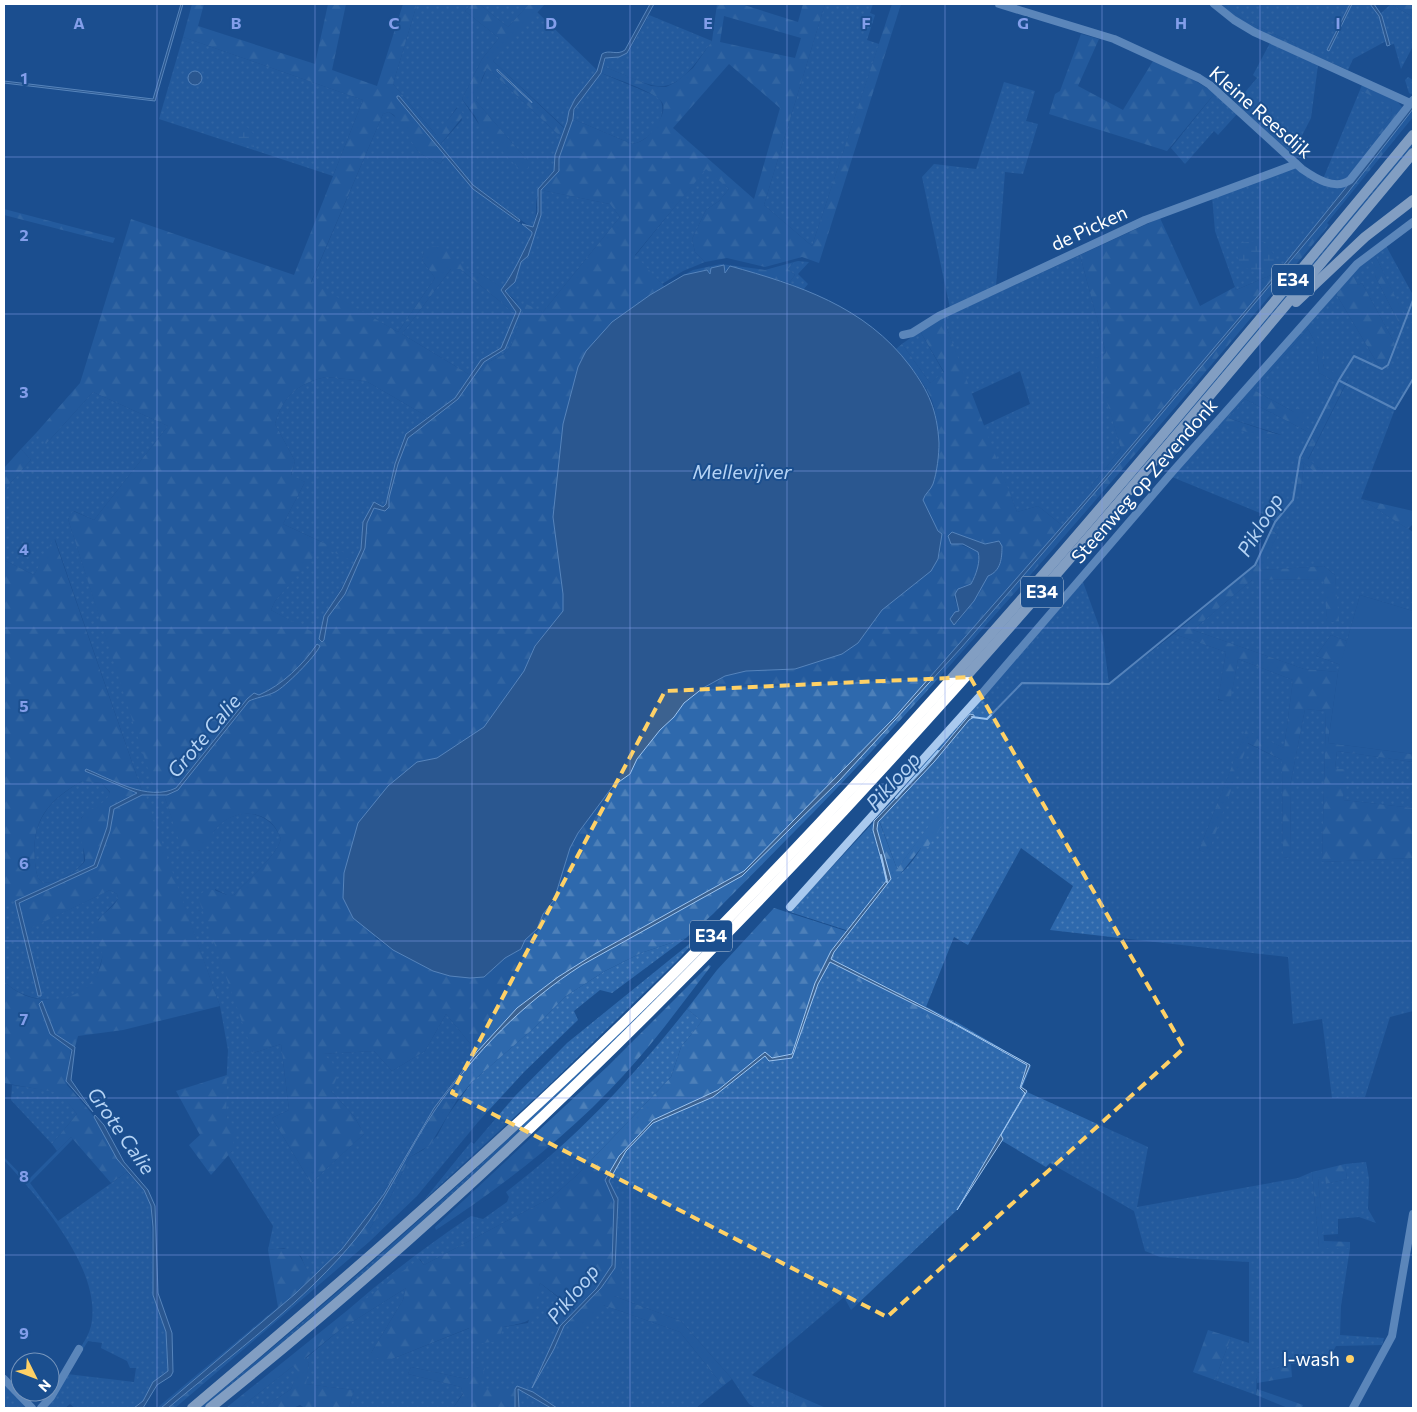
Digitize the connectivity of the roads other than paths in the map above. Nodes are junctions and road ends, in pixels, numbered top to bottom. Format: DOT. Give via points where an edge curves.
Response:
graph roads {
  1 [pos="999,4"];
  2 [pos="1214,4"];
  3 [pos="1412,102"];
  4 [pos="1413,135"];
  5 [pos="1413,153"];
  6 [pos="1296,164"];
  7 [pos="1413,200"];
  8 [pos="1413,222"];
  9 [pos="1284,308"];
  10 [pos="903,336"];
  11 [pos="790,907"];
  12 [pos="1413,1214"];
  13 [pos="79,1349"];
  14 [pos="4,1379"];
  15 [pos="32,1408"];
  16 [pos="40,1408"];
  17 [pos="192,1408"];
  18 [pos="210,1408"];
  19 [pos="1353,1408"];
  1 -- 6 [label="street, Kleine Reesdijk" via="1114,39 1200,78"];
  2 -- 3 [label="street" via="1254,32"];
  3 -- 6 [label="street, Kleine Reesdijk" via="1347,182 1337,185 1319,180"];
  4 -- 17 [label="highway, E34" via="1084,527 780,865 642,1006 493,1148 350,1276"];
  5 -- 9 [label="highway, E34"];
  6 -- 10 [label="street, de Picken" via="1145,220"];
  7 -- 9 [label="highway" via="1365,237 1300,299"];
  8 -- 11 [label="street, Steenweg op Zevendonk" via="1357,264 978,698"];
  9 -- 18 [label="highway, E34" via="1007,633 891,763 726,938 481,1174 360,1282"];
  12 -- 19 [label="street" via="1392,1336"];
  13 -- 16 [label="street" via="51,1397"];
  14 -- 15 [label="street"];
}
